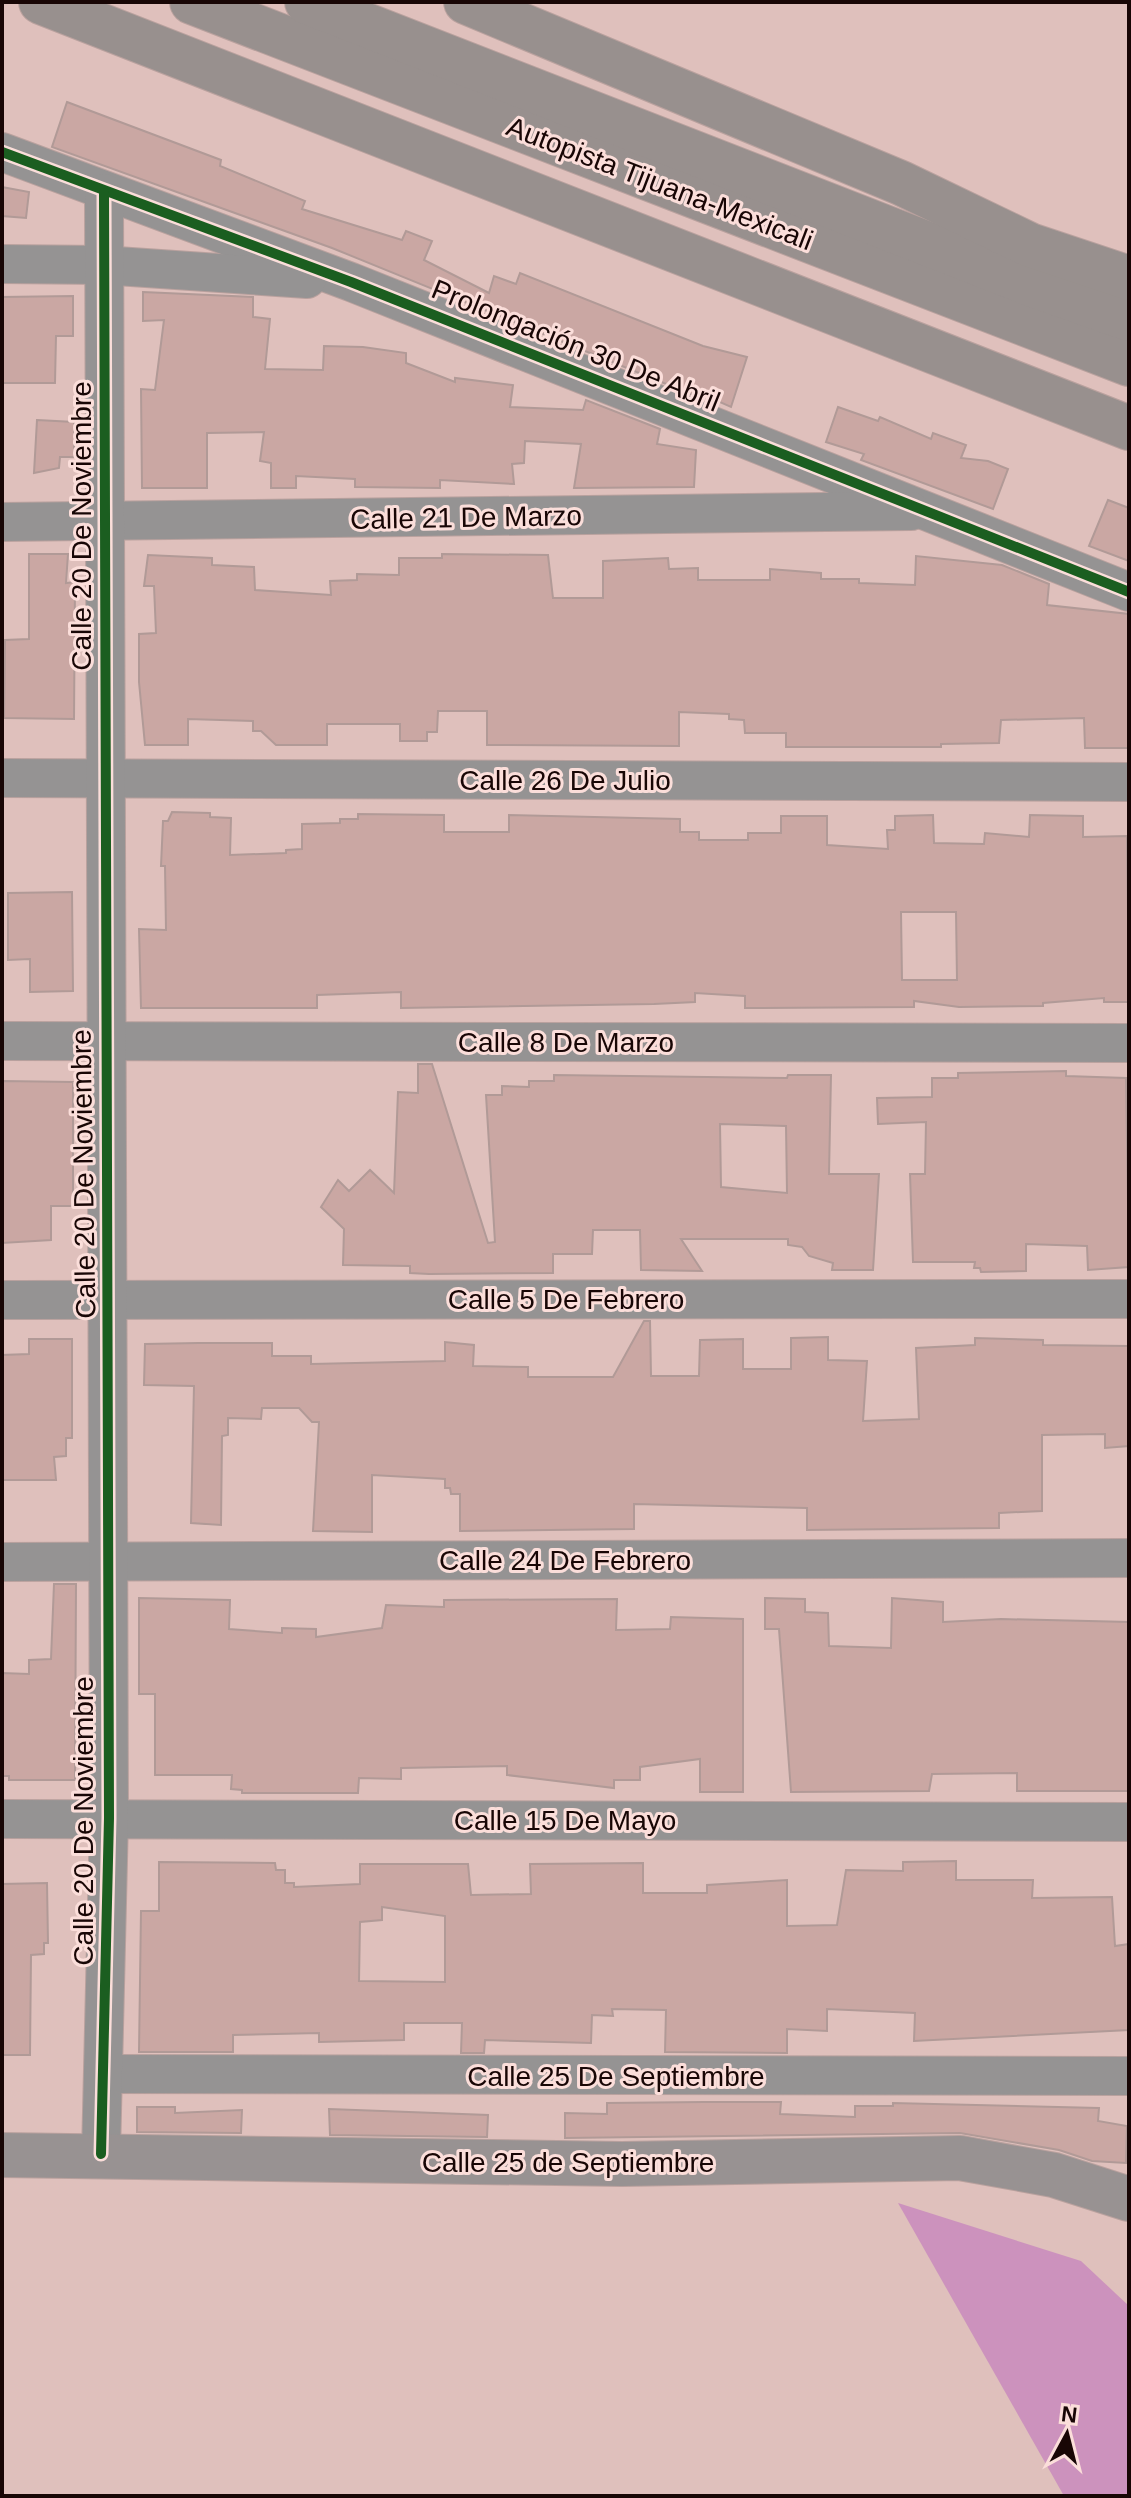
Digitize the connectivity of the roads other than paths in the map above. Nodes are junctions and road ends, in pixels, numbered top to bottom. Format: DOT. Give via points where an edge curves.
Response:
graph roads {
  1 [pos="41,2"];
  2 [pos="192,2"];
  3 [pos="307,2"];
  4 [pos="466,2"];
  5 [pos="2,152"];
  6 [pos="104,193"];
  7 [pos="2,264"];
  8 [pos="102,265"];
  9 [pos="1129,278"];
  10 [pos="351,282"];
  11 [pos="1129,319"];
  12 [pos="1129,364"];
  13 [pos="1129,428"];
  14 [pos="930,511"];
  15 [pos="2,522"];
  16 [pos="107,522"];
  17 [pos="1129,592"];
  18 [pos="2,778"];
  19 [pos="106,779"];
  20 [pos="1129,782"];
  21 [pos="2,1041"];
  22 [pos="105,1041"];
  23 [pos="1129,1043"];
  24 [pos="1129,1299"];
  25 [pos="2,1300"];
  26 [pos="109,1300"];
  27 [pos="1129,1558"];
  28 [pos="2,1562"];
  29 [pos="107,1562"];
  30 [pos="109,1818"];
  31 [pos="2,1819"];
  32 [pos="1129,1822"];
  33 [pos="104,2074"];
  34 [pos="1129,2076"];
  35 [pos="101,2154"];
  36 [pos="2,2155"];
  37 [pos="1129,2199"];
  1 -- 13 [label="highway"];
  2 -- 12 [label="highway, Autopista Tijuana-Mexicali"];
  3 -- 11 [label="highway, Autopista Tijuana-Mexicali"];
  4 -- 9 [label="highway" via="901,183 1030,245"];
  5 -- 6 [label="street, Prolongación 30 De Abril"];
  6 -- 8 [label="street, Calle 20 De Noviembre"];
  6 -- 10 [label="street, Prolongación 30 De Abril"];
  7 -- 8 [label="street"];
  8 -- 10 [label="street"];
  8 -- 16 [label="street, Calle 20 De Noviembre"];
  10 -- 14 [label="street, Prolongación 30 De Abril"];
  14 -- 16 [label="street, Calle 21 De Marzo"];
  14 -- 17 [label="street, Prolongación 30 De Abril"];
  15 -- 16 [label="street, Calle 21 De Marzo"];
  16 -- 19 [label="street, Calle 20 De Noviembre"];
  18 -- 19 [label="street, Calle 26 De Julio"];
  19 -- 20 [label="street, Calle 26 De Julio"];
  19 -- 22 [label="street, Calle 20 De Noviembre"];
  21 -- 22 [label="street, Calle 8 De Marzo"];
  22 -- 23 [label="street, Calle 8 De Marzo"];
  22 -- 26 [label="street, Calle 20 De Noviembre"];
  24 -- 26 [label="street, Calle 5 De Febrero"];
  25 -- 26 [label="street, Calle 5 De Febrero"];
  26 -- 29 [label="street, Calle 20 De Noviembre"];
  27 -- 29 [label="street, Calle 24 De Febrero"];
  28 -- 29 [label="street, Calle 24 De Febrero"];
  29 -- 30 [label="street, Calle 20 De Noviembre"];
  30 -- 31 [label="street, Calle 15 De Mayo"];
  30 -- 32 [label="street, Calle 15 De Mayo"];
  30 -- 33 [label="street, Calle 20 De Noviembre"];
  33 -- 34 [label="street, Calle 25 De Septiembre"];
  33 -- 35 [label="street, Calle 20 De Noviembre"];
  35 -- 36 [label="main road, Calle 25 de Septiembre"];
  35 -- 37 [label="main road, Calle 25 de Septiembre" via="622,2164 960,2158 1054,2175"];
}
